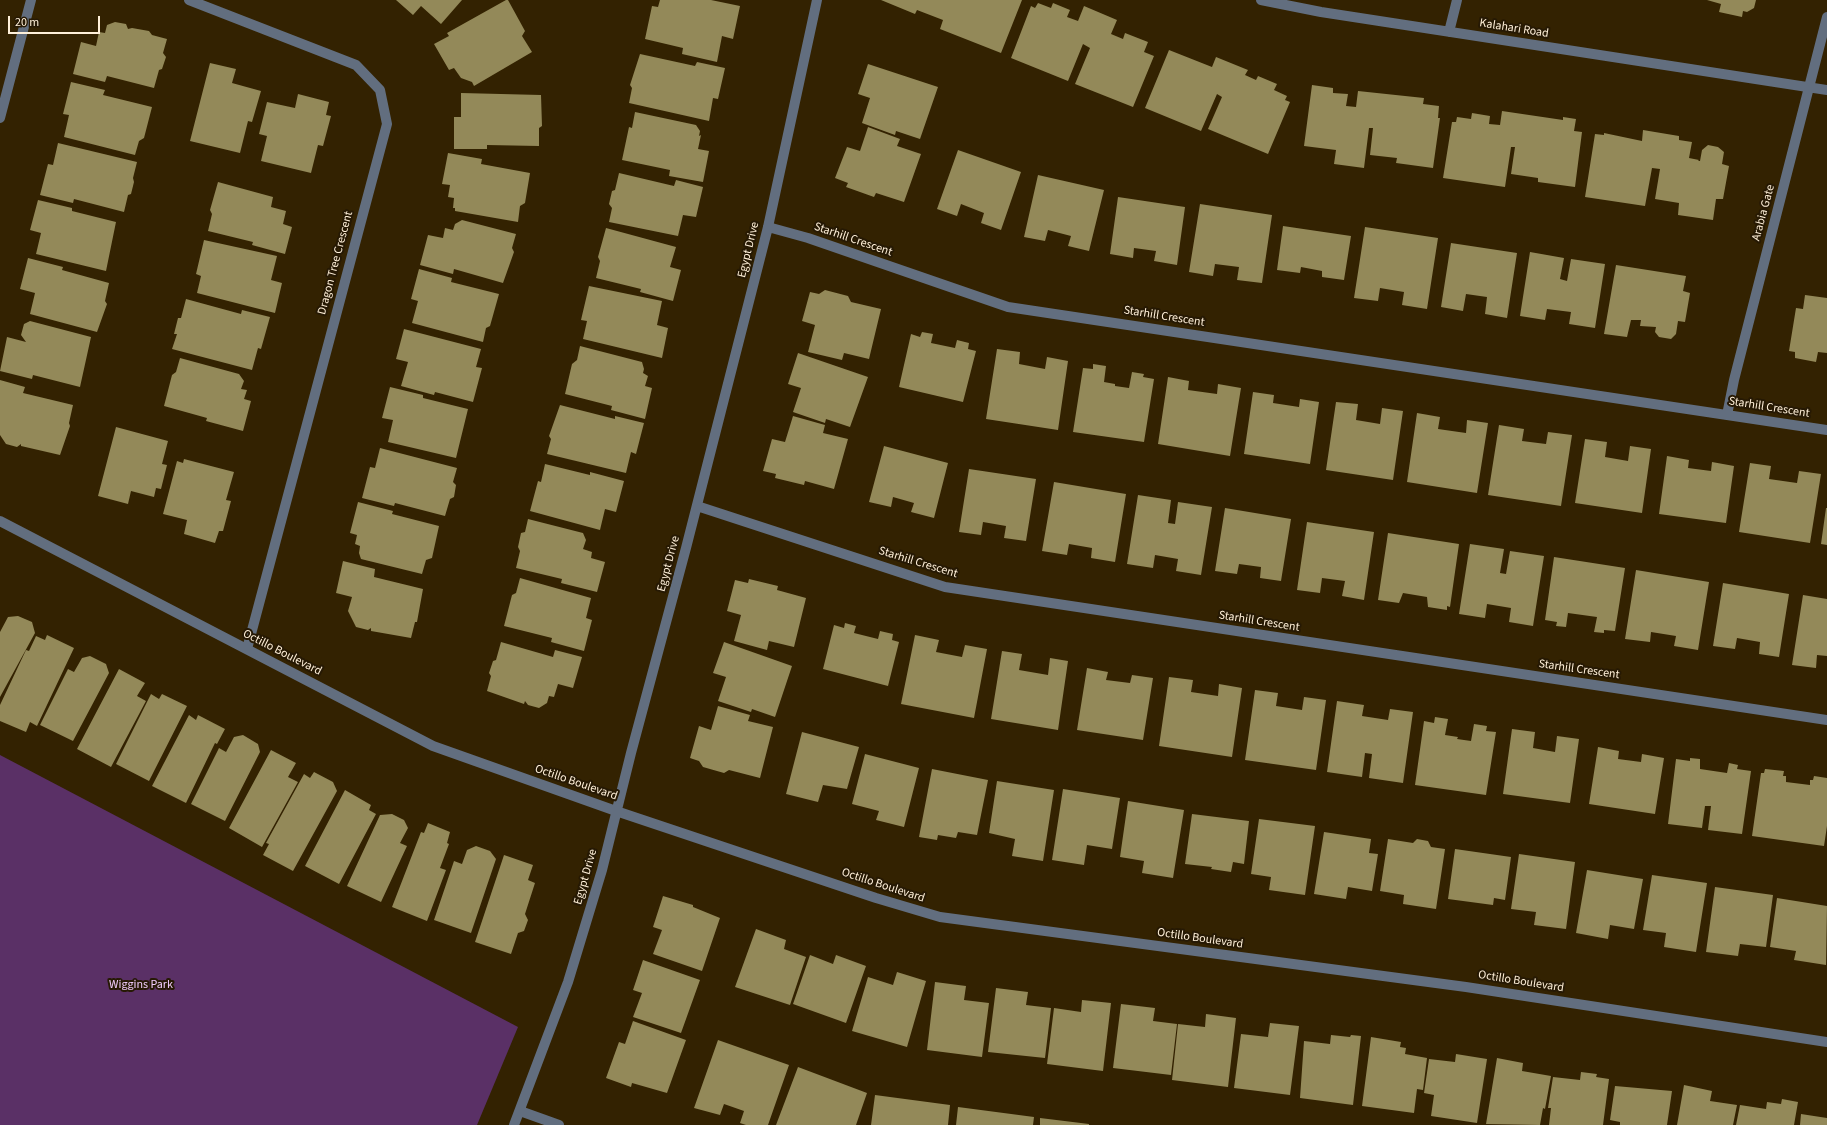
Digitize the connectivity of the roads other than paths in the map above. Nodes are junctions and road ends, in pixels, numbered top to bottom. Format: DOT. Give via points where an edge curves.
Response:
graph roads {
  1 [pos="31,0"];
  2 [pos="189,0"];
  3 [pos="816,0"];
  4 [pos="1261,0"];
  5 [pos="1457,0"];
  6 [pos="1827,17"];
  7 [pos="1449,32"];
  8 [pos="1809,88"];
  9 [pos="1827,90"];
  10 [pos="0,118"];
  11 [pos="768,227"];
  12 [pos="1727,415"];
  13 [pos="1827,430"];
  14 [pos="697,506"];
  15 [pos="0,521"];
  16 [pos="247,649"];
  17 [pos="1827,720"];
  18 [pos="616,811"];
  19 [pos="1827,1042"];
  20 [pos="520,1111"];
  21 [pos="514,1125"];
  22 [pos="559,1125"];
  1 -- 10 [label="street"];
  2 -- 16 [label="street, Dragon Tree Crescent" via="356,65 380,90 387,124"];
  3 -- 11 [label="street, Egypt Drive"];
  4 -- 7 [label="street, Kalahari Road"];
  5 -- 7 [label="street"];
  6 -- 8 [label="street, Arabia Gate"];
  7 -- 8 [label="street, Kalahari Road"];
  8 -- 9 [label="street, Kalahari Road"];
  8 -- 12 [label="street, Arabia Gate"];
  11 -- 12 [label="street, Starhill Crescent" via="808,238 1008,306"];
  11 -- 14 [label="street, Egypt Drive"];
  12 -- 13 [label="street, Starhill Crescent"];
  14 -- 17 [label="street, Starhill Crescent" via="945,587"];
  14 -- 18 [label="street, Egypt Drive"];
  15 -- 16 [label="street, Octillo Boulevard"];
  16 -- 18 [label="street, Octillo Boulevard" via="433,746"];
  18 -- 19 [label="street, Octillo Boulevard" via="940,917 1466,987"];
  18 -- 20 [label="street, Egypt Drive" via="602,870 568,982"];
  20 -- 21 [label="street, Egypt Drive"];
  20 -- 22 [label="street"];
}
